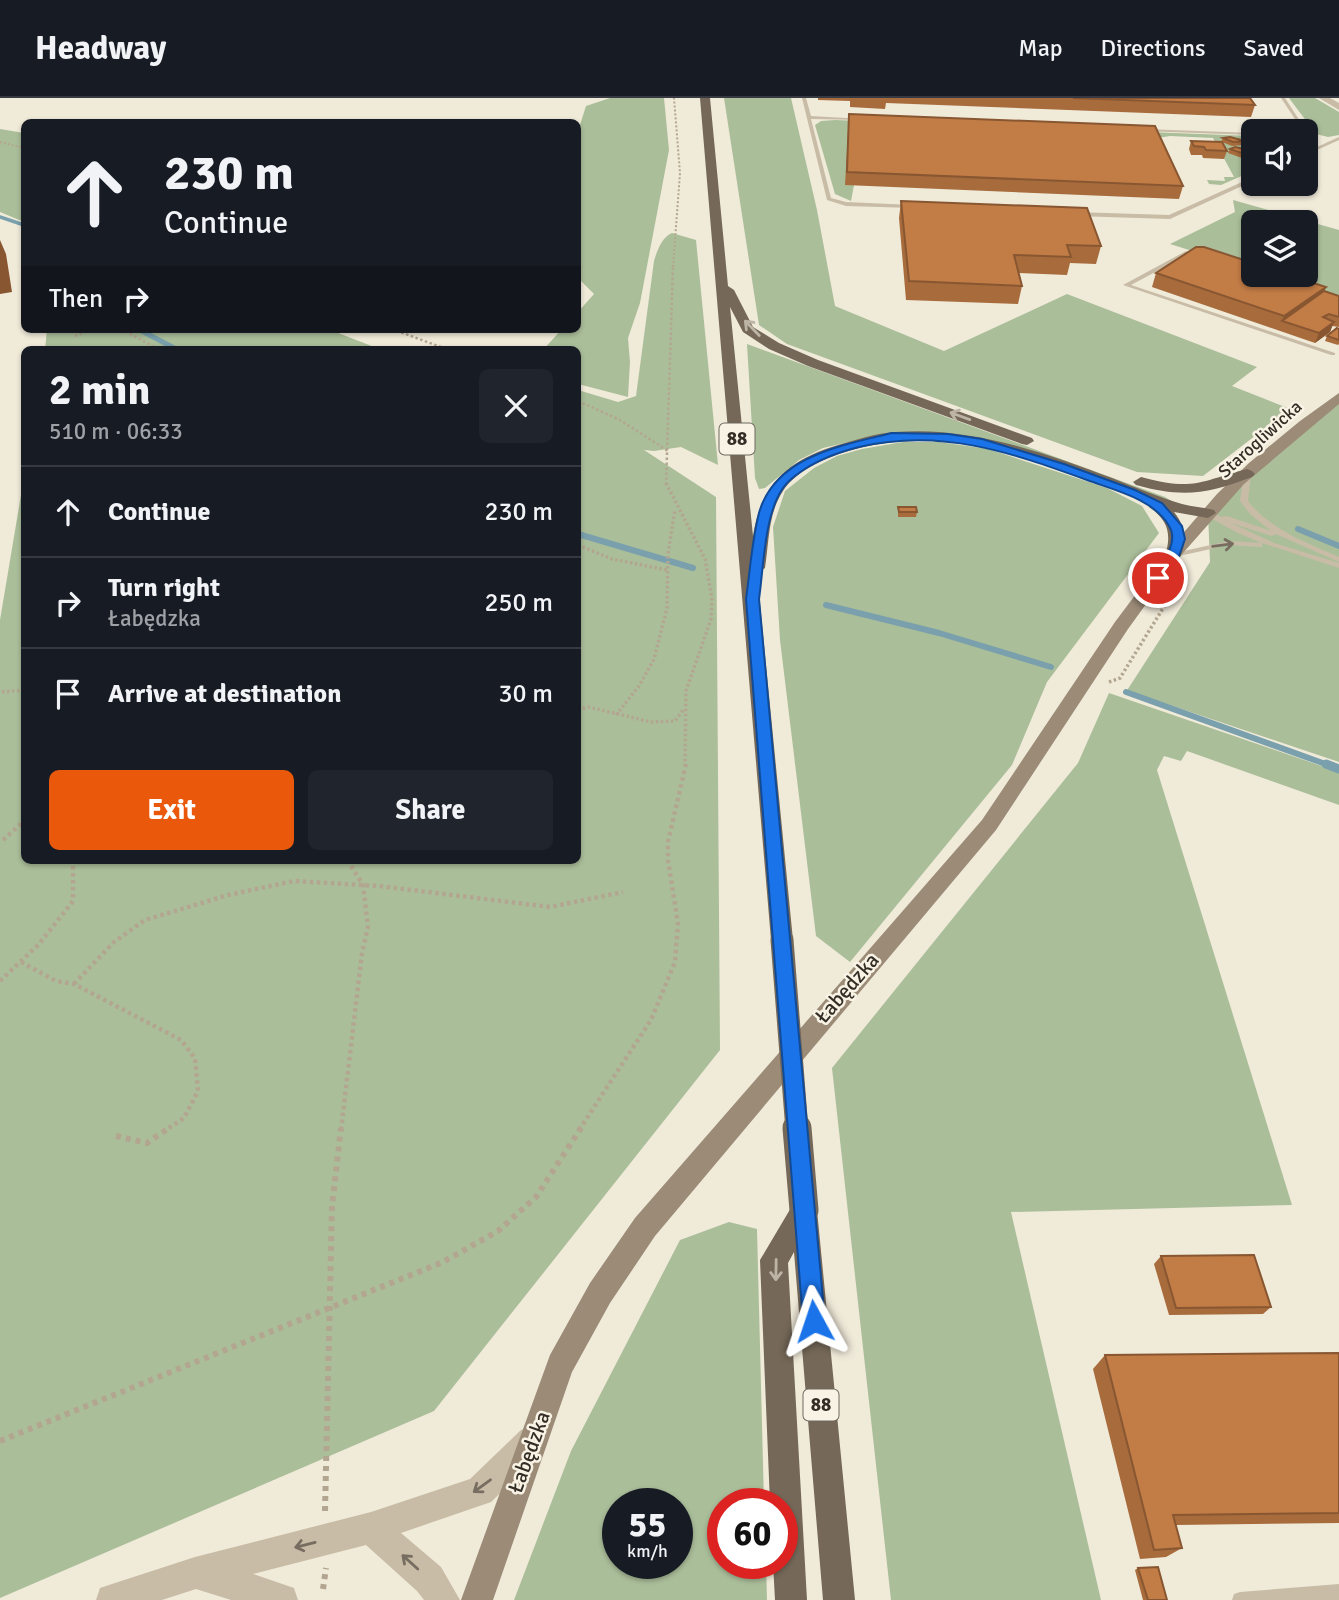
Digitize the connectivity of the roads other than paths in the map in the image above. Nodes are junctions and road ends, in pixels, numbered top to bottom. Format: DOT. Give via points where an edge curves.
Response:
graph roads {
  1 [pos="705,98"];
  2 [pos="804,98"];
  3 [pos="1283,98"];
  4 [pos="1324,98"];
  5 [pos="1339,107"];
  6 [pos="808,117"];
  7 [pos="864,119"];
  8 [pos="1296,119"];
  9 [pos="1142,130"];
  10 [pos="1241,134"];
  11 [pos="1339,138"];
  12 [pos="1318,147"];
  13 [pos="1241,184"];
  14 [pos="918,207"];
  15 [pos="1066,213"];
  16 [pos="1208,260"];
  17 [pos="722,279"];
  18 [pos="1337,354"];
  19 [pos="1339,397"];
  20 [pos="1247,474"];
  21 [pos="1135,487"];
  22 [pos="1208,513"];
  23 [pos="1273,547"];
  24 [pos="1173,556"];
  25 [pos="1339,562"];
  26 [pos="752,599"];
  27 [pos="804,1210"];
  28 [pos="532,1440"];
  29 [pos="371,1528"];
  30 [pos="195,1573"];
  31 [pos="1339,1592"];
  32 [pos="112,1600"];
  33 [pos="282,1600"];
  34 [pos="444,1600"];
  35 [pos="477,1600"];
  36 [pos="791,1600"];
  37 [pos="839,1600"];
  38 [pos="1240,1600"];
  1 -- 17 [label="main road, 88"];
  2 -- 6 [label="lane"];
  3 -- 8 [label="lane"];
  4 -- 5 [label="street"];
  6 -- 7 [label="lane"];
  6 -- 14 [label="lane" via="832,201"];
  9 -- 10 [label="lane"];
  11 -- 12 [label="lane"];
  13 -- 15 [label="lane" via="1170,217"];
  16 -- 18 [label="lane" via="1186,253 1126,285"];
  21 -- 17 [label="main road, one-way" via="774,346 748,329"];
  17 -- 26 [label="main road, 88"];
  19 -- 20 [label="street, Starogliwicka"];
  20 -- 21 [label="main road" via="1191,491"];
  20 -- 22 [label="street, Starogliwicka"];
  20 -- 25 [label="lane" via="1244,501 1252,513 1267,527"];
  21 -- 22 [label="main road" via="1181,509"];
  21 -- 24 [label="main road" via="1172,519 1179,539"];
  21 -- 26 [label="main road" via="979,441 892,436 841,449 803,466 775,491 766,511"];
  22 -- 23 [label="lane"];
  22 -- 24 [label="street, Łabędzka"];
  22 -- 25 [label="lane"];
  24 -- 23 [label="lane, one-way" via="1230,543"];
  23 -- 25 [label="lane"];
  24 -- 28 [label="street, Łabędzka" via="989,825 645,1227 600,1293 560,1365"];
  26 -- 27 [label="main road, 88, bridge"];
  27 -- 36 [label="main road, one-way" via="775,1261"];
  27 -- 37 [label="main road, 88"];
  28 -- 29 [label="street, one-way" via="480,1491"];
  28 -- 35 [label="street, Łabędzka"];
  29 -- 30 [label="street, one-way"];
  34 -- 29 [label="street, one-way" via="429,1579"];
  30 -- 32 [label="street"];
  30 -- 33 [label="street"];
  31 -- 38 [label="lane"];
}
